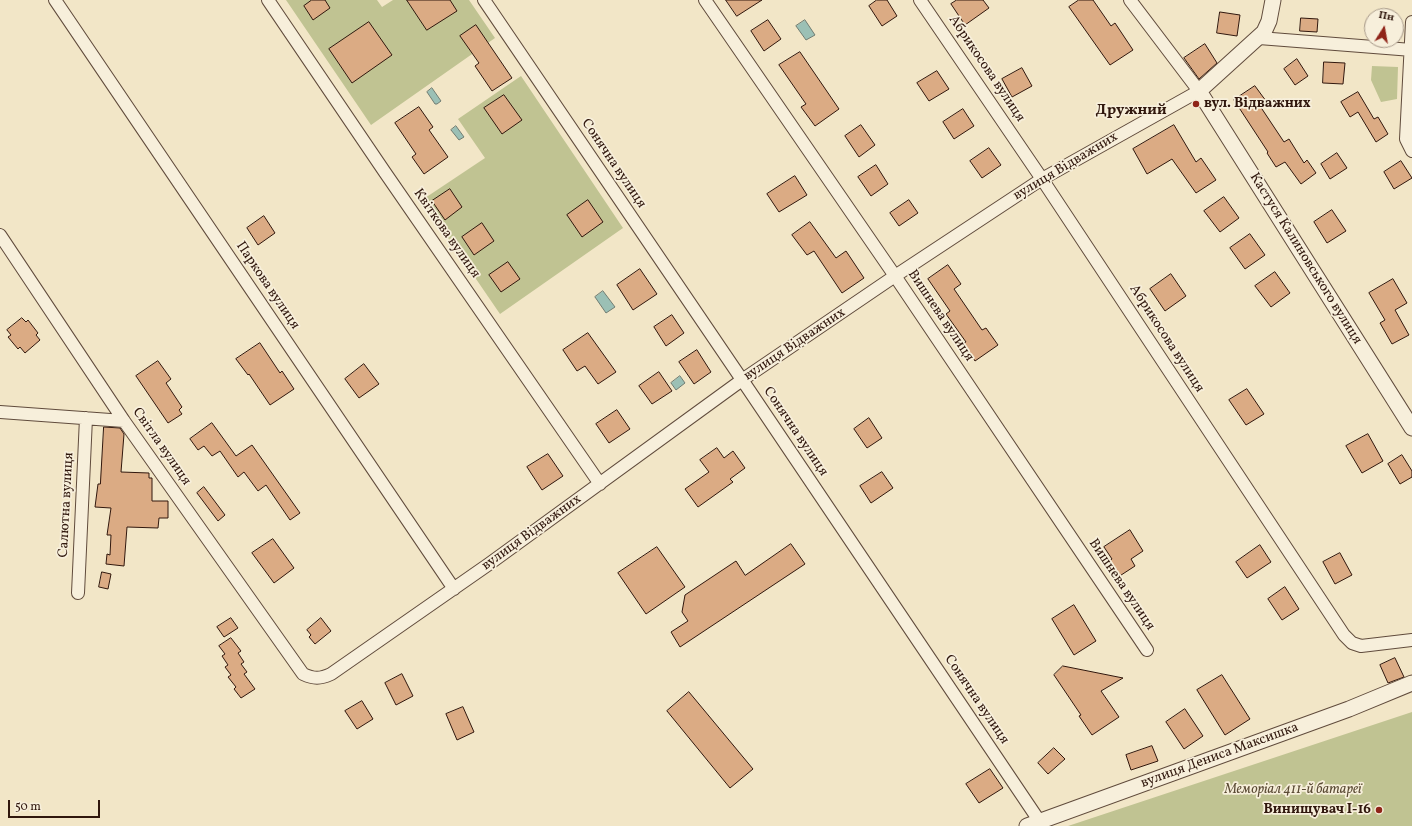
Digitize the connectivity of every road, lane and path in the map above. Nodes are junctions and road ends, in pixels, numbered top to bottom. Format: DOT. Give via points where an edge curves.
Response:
graph roads {
  1 [pos="55,0"];
  2 [pos="268,0"];
  3 [pos="484,0"];
  4 [pos="705,0"];
  5 [pos="920,0"];
  6 [pos="1130,0"];
  7 [pos="1272,0"];
  8 [pos="1412,22"];
  9 [pos="1259,38"];
  10 [pos="1411,50"];
  11 [pos="1199,91"];
  12 [pos="1412,151"];
  13 [pos="1042,179"];
  14 [pos="0,235"];
  15 [pos="895,276"];
  16 [pos="742,380"];
  17 [pos="0,412"];
  18 [pos="86,418"];
  19 [pos="124,421"];
  20 [pos="1412,428"];
  21 [pos="600,484"];
  22 [pos="454,589"];
  23 [pos="78,594"];
  24 [pos="1412,640"];
  25 [pos="1147,650"];
  26 [pos="303,674"];
  27 [pos="1412,683"];
  28 [pos="1034,824"];
  1 -- 22 [label="street, Паркова вулиця"];
  2 -- 21 [label="street, Квіткова вулиця"];
  3 -- 16 [label="street, Сонячна вулиця"];
  4 -- 15 [label="street, Вишнева вулиця"];
  5 -- 13 [label="street, Абрикосова вулиця"];
  6 -- 11 [label="street"];
  7 -- 9 [label="street, вулиця Відважних" via="1269,21"];
  8 -- 10 [label="street"];
  9 -- 10 [label="street"];
  9 -- 11 [label="street, вулиця Відважних"];
  10 -- 12 [label="street" via="1406,139"];
  11 -- 13 [label="street, вулиця Відважних"];
  11 -- 20 [label="street, Кастуся Калиновського вулиця"];
  13 -- 15 [label="street, вулиця Відважних"];
  13 -- 24 [label="street, Абрикосова вулиця" via="1344,635 1352,643 1361,646"];
  14 -- 19 [label="street, Світла вулиця"];
  15 -- 16 [label="street, вулиця Відважних"];
  15 -- 25 [label="street, Вишнева вулиця"];
  16 -- 21 [label="street, вулиця Відважних"];
  16 -- 28 [label="street, Сонячна вулиця"];
  17 -- 18 [label="street"];
  18 -- 19 [label="street"];
  18 -- 23 [label="street, Салютна вулиця"];
  19 -- 26 [label="street, Світла вулиця"];
  21 -- 22 [label="street, вулиця Відважних"];
  22 -- 26 [label="street, вулиця Відважних" via="324,678 312,678"];
  27 -- 28 [label="street, вулиця Дениса Максишка" via="1349,709"];
}
